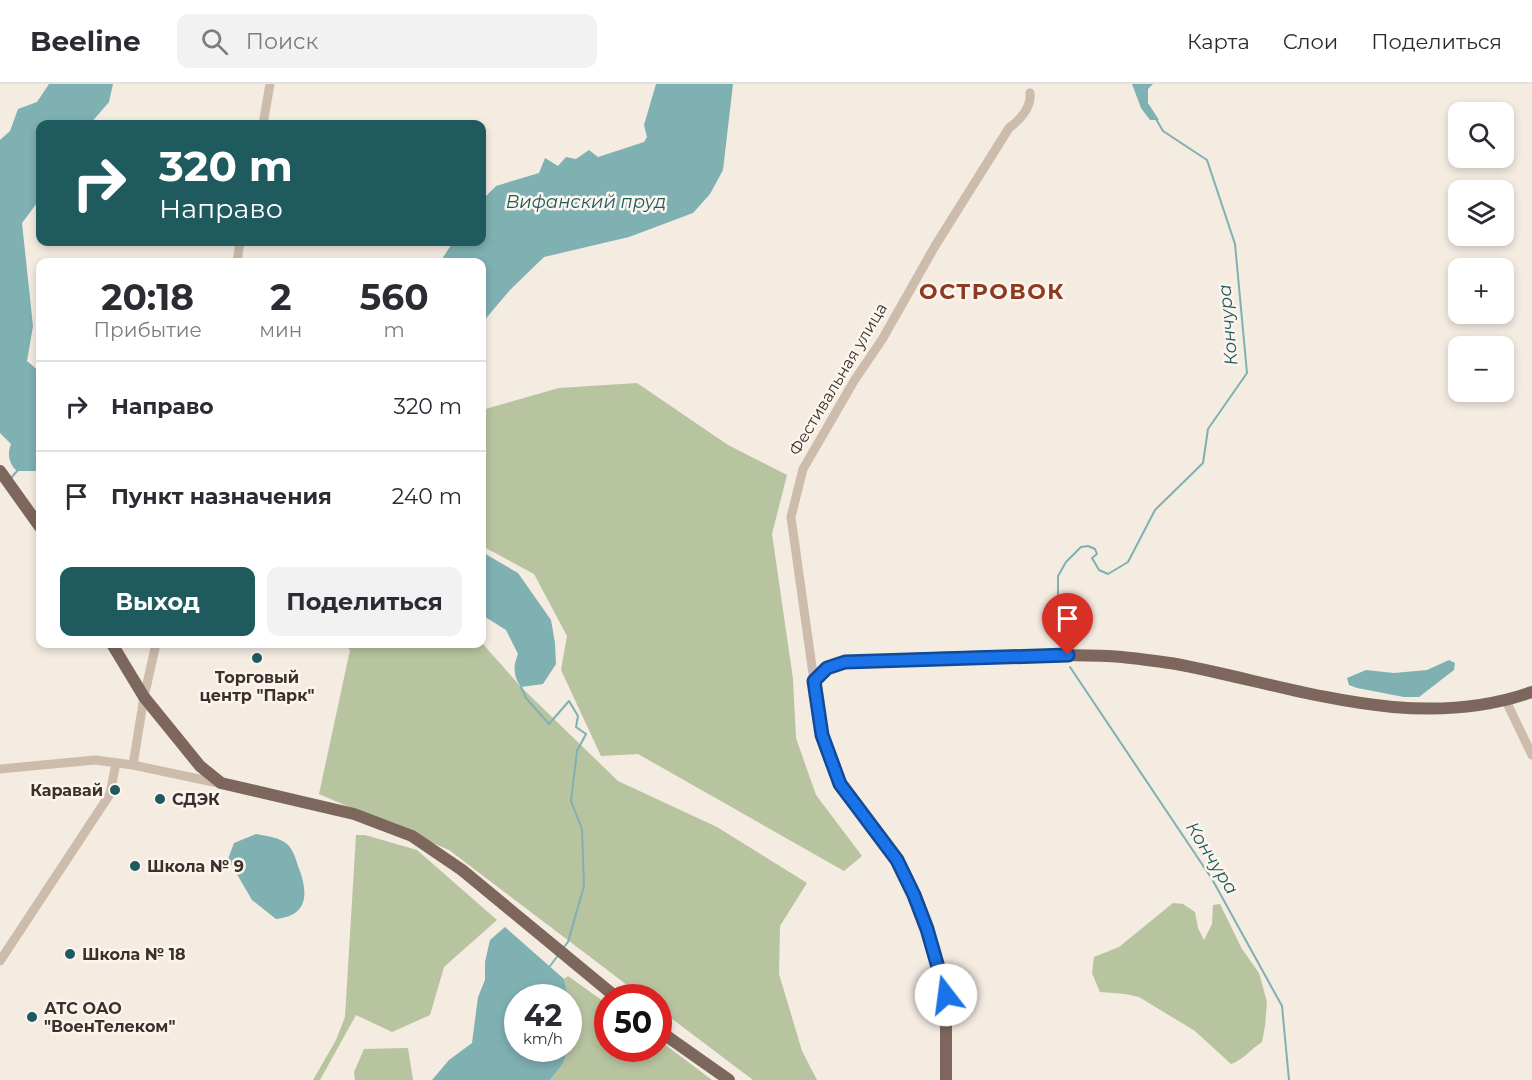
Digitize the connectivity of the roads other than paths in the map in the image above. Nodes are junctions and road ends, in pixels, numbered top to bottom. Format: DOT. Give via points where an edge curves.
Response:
graph roads {
  1 [pos="270,84"];
  2 [pos="1030,93"];
  3 [pos="264,120"];
  4 [pos="0,471"];
  5 [pos="36,521"];
  6 [pos="114,648"];
  7 [pos="155,648"];
  8 [pos="814,681"];
  9 [pos="1532,692"];
  10 [pos="144,697"];
  11 [pos="1506,701"];
  12 [pos="1532,755"];
  13 [pos="116,763"];
  14 [pos="133,765"];
  15 [pos="1,770"];
  16 [pos="221,783"];
  17 [pos="0,962"];
  18 [pos="599,984"];
  19 [pos="672,1040"];
  20 [pos="729,1080"];
  21 [pos="946,1080"];
  1 -- 3 [label="street"];
  2 -- 8 [label="street, Фестивальная улица" via="1031,99 1020,120 1009,128 935,246 803,469 790,517"];
  4 -- 5 [label="main road"];
  6 -- 10 [label="main road"];
  7 -- 10 [label="street"];
  8 -- 11 [label="main road" via="827,668 845,662 1088,655 1174,664 1338,700 1405,709 1469,707"];
  8 -- 21 [label="main road, Фестивальная улица" via="822,735 840,784 897,860 933,946 946,995"];
  9 -- 11 [label="main road"];
  10 -- 14 [label="street"];
  10 -- 16 [label="main road" via="194,759"];
  11 -- 12 [label="street"];
  13 -- 14 [label="street"];
  13 -- 15 [label="street" via="95,760"];
  13 -- 17 [label="street" via="110,794"];
  14 -- 16 [label="street"];
  16 -- 18 [label="main road" via="354,814 412,836 462,870"];
  19 -- 20 [label="main road"];
}
